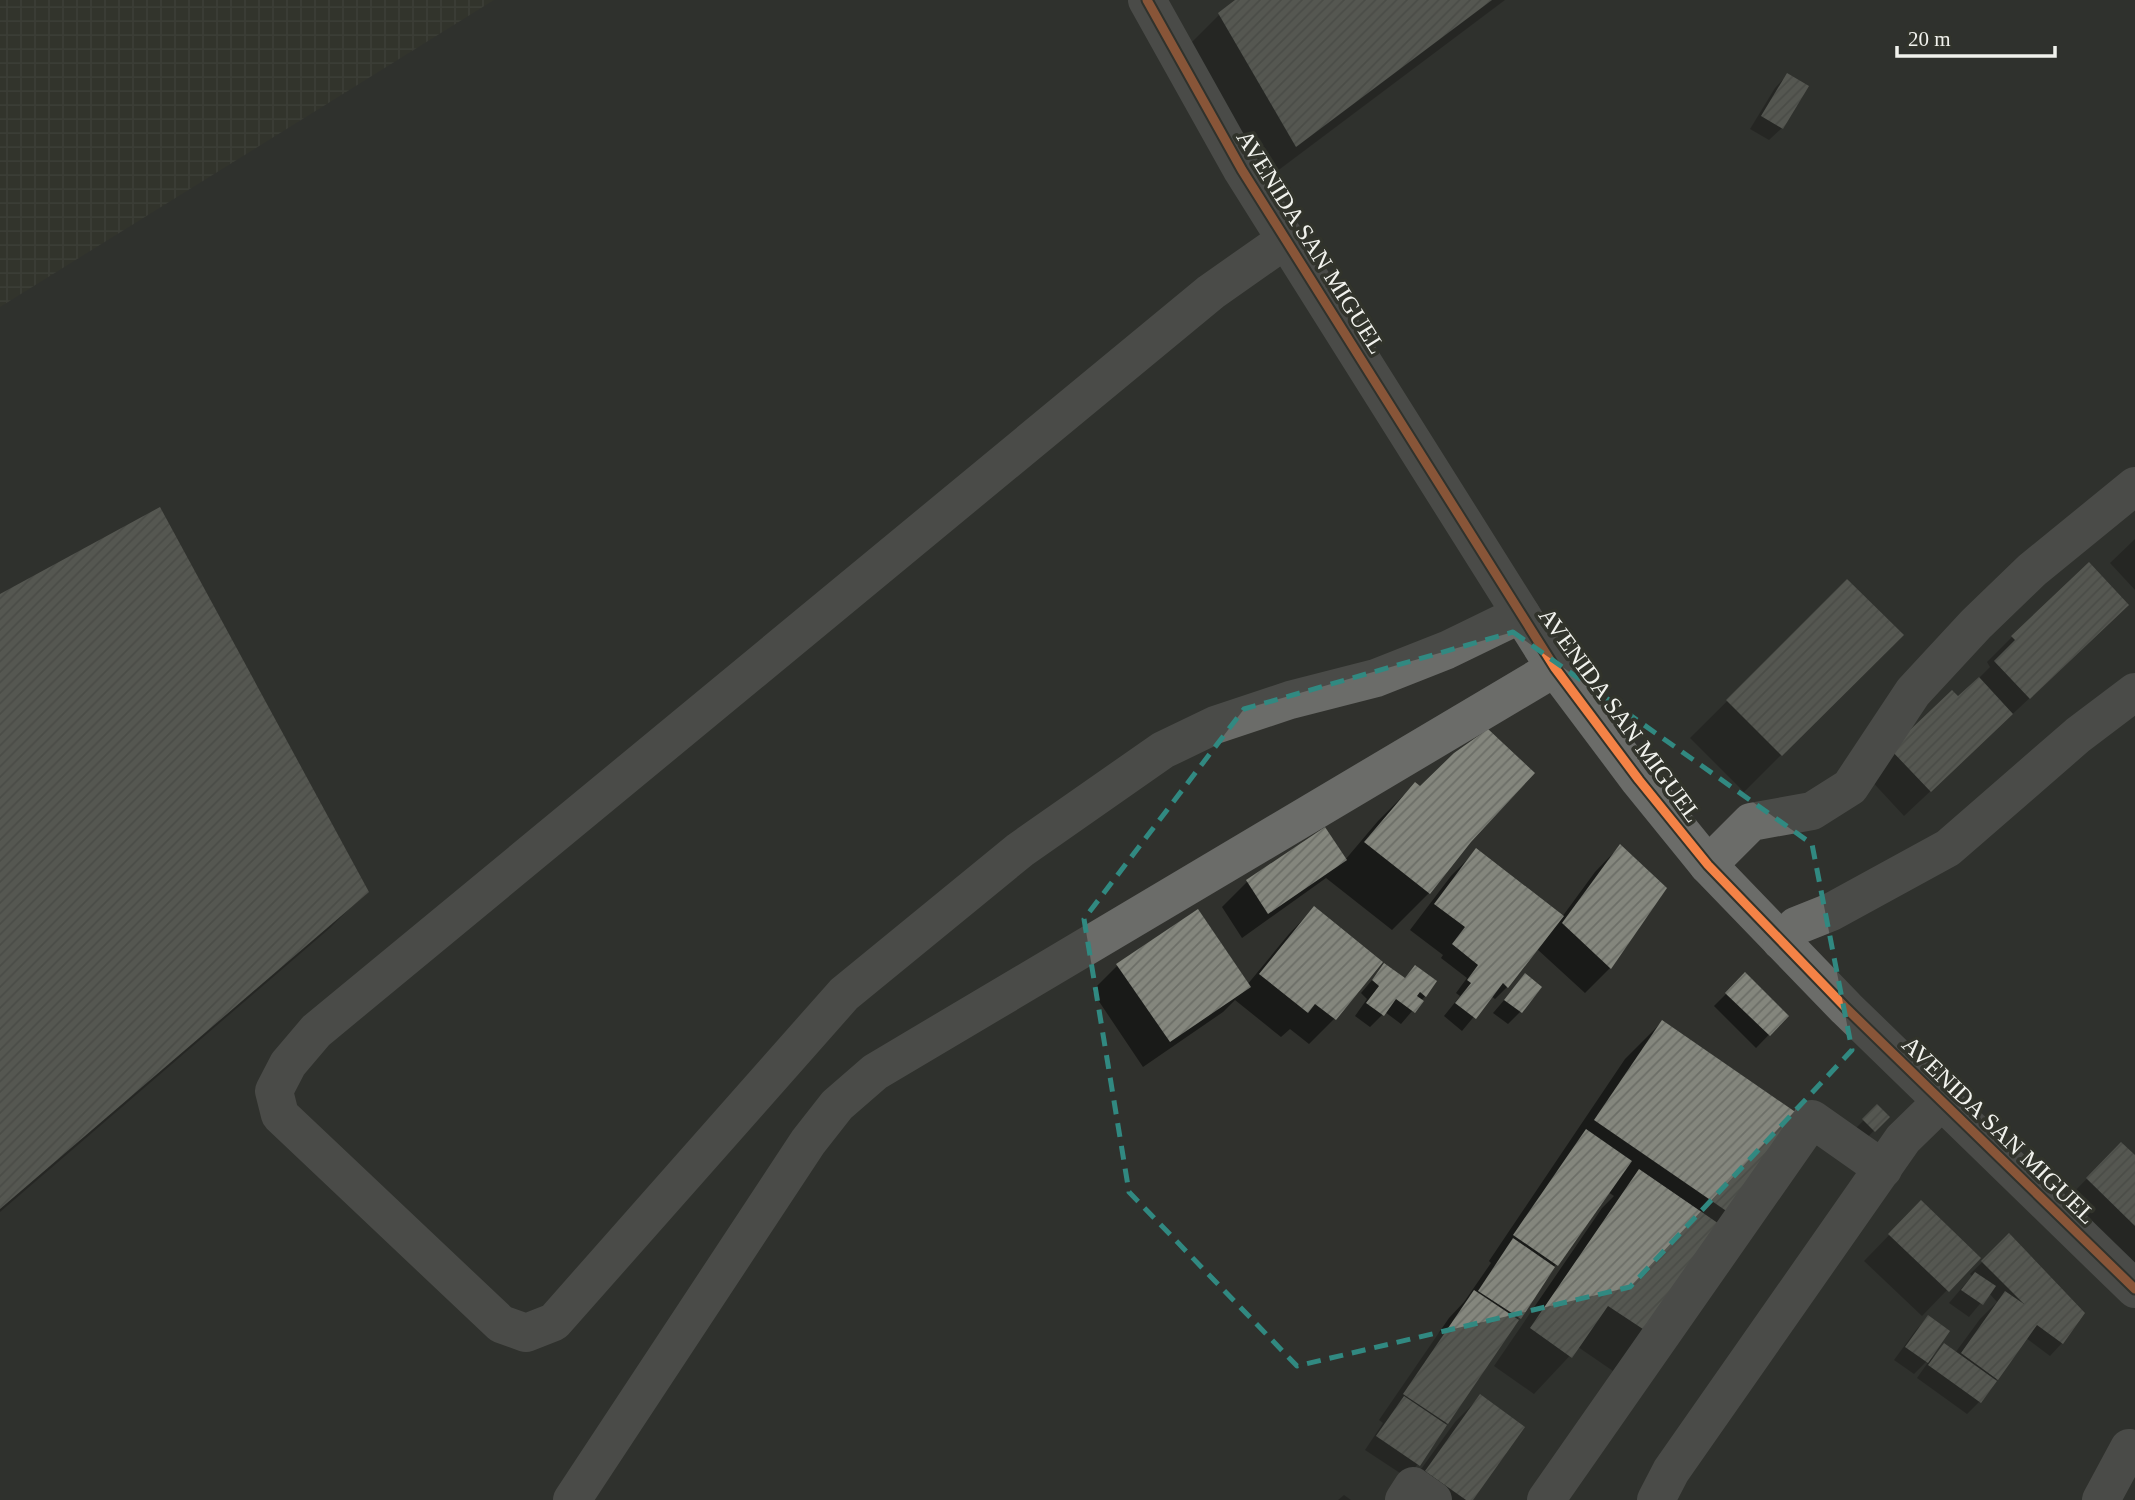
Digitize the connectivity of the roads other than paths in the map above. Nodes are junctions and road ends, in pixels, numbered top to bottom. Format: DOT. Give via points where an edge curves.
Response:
graph roads {
  1 [pos="1147,0"];
  2 [pos="1285,240"];
  3 [pos="2135,486"];
  4 [pos="1521,614"];
  5 [pos="1555,668"];
  6 [pos="2135,692"];
  7 [pos="1709,865"];
  8 [pos="1781,941"];
  9 [pos="1942,1101"];
  10 [pos="1882,1169"];
  11 [pos="2135,1289"];
  12 [pos="2129,1448"];
  13 [pos="572,1500"];
  14 [pos="1404,1500"];
  15 [pos="1433,1500"];
  16 [pos="1546,1500"];
  17 [pos="1656,1500"];
  18 [pos="2101,1500"];
  1 -- 2 [label="street, AVENIDA SAN MIGUEL"];
  2 -- 4 [label="street, AVENIDA SAN MIGUEL"];
  2 -- 4 [label="street" via="1211,292 316,1031 288,1064 274,1091 280,1115 501,1324 526,1333 554,1322 844,994 1020,850 1163,750 1205,730 1290,699 1376,678"];
  3 -- 7 [label="street" via="2032,570 1976,624 1913,692 1850,787 1812,811 1751,822"];
  4 -- 5 [label="street, AVENIDA SAN MIGUEL"];
  5 -- 7 [label="street, AVENIDA SAN MIGUEL"];
  5 -- 13 [label="street" via="875,1072 837,1105 807,1142"];
  6 -- 8 [label="street" via="1948,848 1832,912 1796,926"];
  7 -- 8 [label="street, AVENIDA SAN MIGUEL"];
  8 -- 9 [label="street, AVENIDA SAN MIGUEL"];
  9 -- 10 [label="street" via="1903,1139"];
  9 -- 11 [label="street, AVENIDA SAN MIGUEL"];
  10 -- 16 [label="street" via="1812,1119"];
  10 -- 17 [label="street" via="1671,1471"];
  12 -- 18 [label="street"];
  14 -- 15 [label="street" via="1413,1486"];
}
